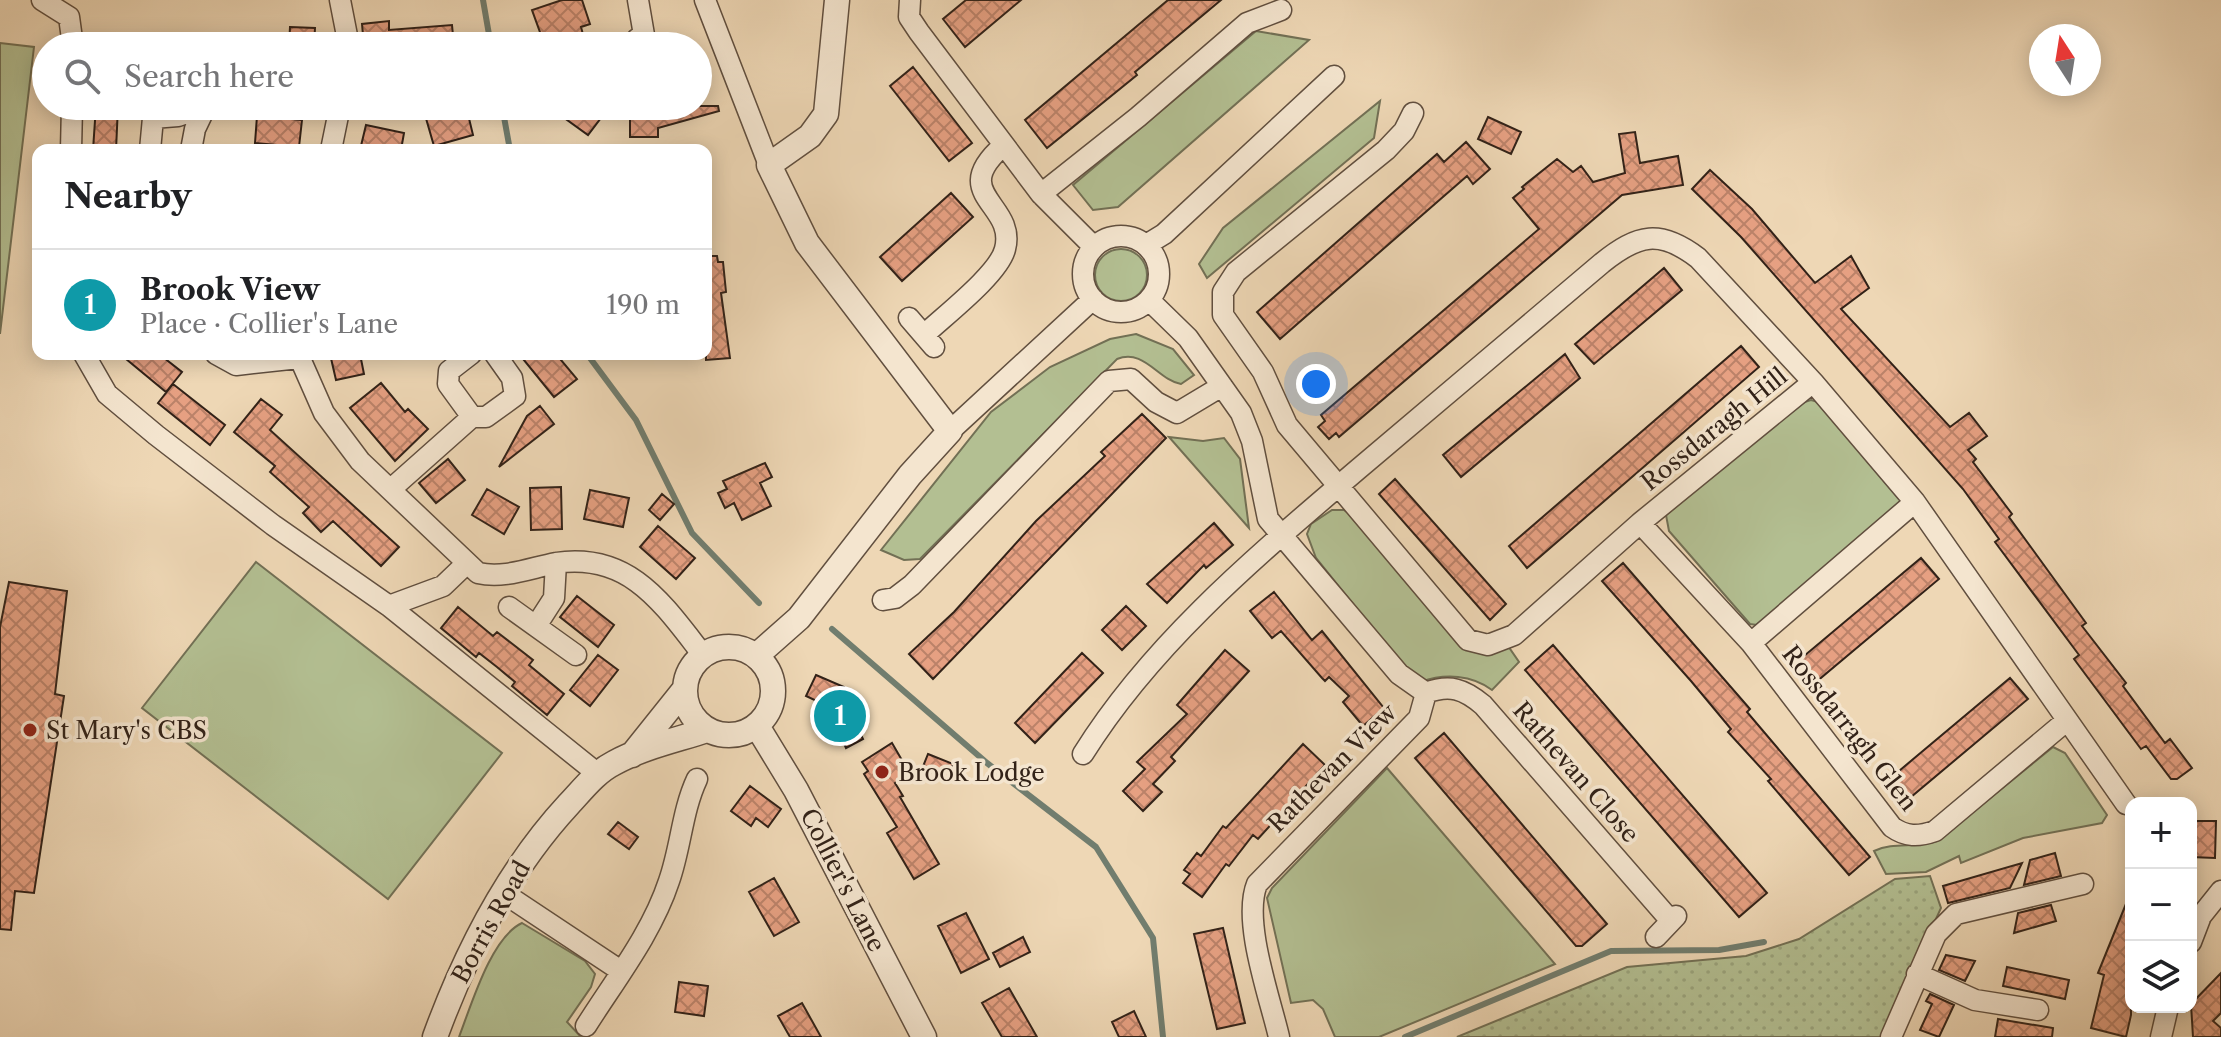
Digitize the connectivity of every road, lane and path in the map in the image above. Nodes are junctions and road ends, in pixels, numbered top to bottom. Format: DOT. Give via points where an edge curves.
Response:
graph roads {
  1 [pos="42,0"];
  2 [pos="638,0"];
  3 [pos="705,0"];
  4 [pos="837,0"];
  5 [pos="910,0"];
  6 [pos="343,1"];
  7 [pos="1281,10"];
  8 [pos="71,32"];
  9 [pos="347,32"];
  10 [pos="643,32"];
  11 [pos="1334,76"];
  12 [pos="1413,113"];
  13 [pos="72,120"];
  14 [pos="153,120"];
  15 [pos="199,120"];
  16 [pos="337,120"];
  17 [pos="71,144"];
  18 [pos="151,144"];
  19 [pos="192,144"];
  20 [pos="332,144"];
  21 [pos="1004,145"];
  22 [pos="769,165"];
  23 [pos="1041,194"];
  24 [pos="1146,245"];
  25 [pos="1094,247"];
  26 [pos="1093,299"];
  27 [pos="1149,300"];
  28 [pos="909,318"];
  29 [pos="87,360"];
  30 [pos="227,360"];
  31 [pos="270,360"];
  32 [pos="300,360"];
  33 [pos="463,360"];
  34 [pos="499,360"];
  35 [pos="1813,382"];
  36 [pos="1222,386"];
  37 [pos="472,417"];
  38 [pos="950,431"];
  39 [pos="1339,486"];
  40 [pos="391,489"];
  41 [pos="1915,502"];
  42 [pos="1640,523"];
  43 [pos="1280,534"];
  44 [pos="556,563"];
  45 [pos="466,564"];
  46 [pos="883,600"];
  47 [pos="389,606"];
  48 [pos="509,607"];
  49 [pos="536,626"];
  50 [pos="1751,643"];
  51 [pos="576,655"];
  52 [pos="703,655"];
  53 [pos="756,656"];
  54 [pos="684,690"];
  55 [pos="1426,693"];
  56 [pos="2065,722"];
  57 [pos="757,726"];
  58 [pos="707,730"];
  59 [pos="1083,754"];
  60 [pos="632,755"];
  61 [pos="598,774"];
  62 [pos="697,779"];
  63 [pos="2125,803"];
  64 [pos="2083,884"];
  65 [pos="2221,891"];
  66 [pos="502,892"];
  67 [pos="1656,937"];
  68 [pos="2191,941"];
  69 [pos="621,971"];
  70 [pos="1917,974"];
  71 [pos="2038,1010"];
  72 [pos="2167,1013"];
  73 [pos="586,1026"];
  74 [pos="435,1037"];
  75 [pos="924,1037"];
  76 [pos="1279,1037"];
  77 [pos="1891,1037"];
  78 [pos="2161,1037"];
  1 -- 8 [label="street" via="69,17"];
  2 -- 10 [label="street"];
  3 -- 22 [label="street"];
  4 -- 22 [label="street" via="826,114 810,136"];
  5 -- 21 [label="street" via="908,13 915,27"];
  6 -- 9 [label="street"];
  7 -- 23 [label="street" via="1247,23"];
  11 -- 24 [label="street"];
  12 -- 39 [label="street, Rossdaragh Hill" via="1386,150 1258,252 1223,292 1223,315 1263,372 1287,425"];
  13 -- 17 [label="street"];
  14 -- 18 [label="street"];
  15 -- 19 [label="street"];
  16 -- 20 [label="street"];
  21 -- 23 [label="street"];
  21 -- 28 [label="street" via="982,167 979,182 1000,222 1005,248 998,264 929,341"];
  22 -- 38 [label="street" via="807,243"];
  23 -- 25 [label="street"];
  24 -- 25 [label="street" via="1125,236"];
  24 -- 27 [label="street" via="1159,277"];
  25 -- 26 [label="street" via="1083,269"];
  26 -- 27 [label="street" via="1117,312"];
  26 -- 38 [label="street"];
  27 -- 36 [label="street, Rathevan View" via="1188,338"];
  29 -- 47 [label="street" via="107,394 156,435"];
  30 -- 31 [label="street" via="236,365"];
  32 -- 40 [label="street" via="337,433"];
  33 -- 37 [label="street" via="449,371 448,384"];
  34 -- 37 [label="street" via="512,378 515,396 486,417"];
  35 -- 39 [label="street, Rossdaragh Hill" via="1698,258 1673,243 1645,238 1602,263"];
  35 -- 41 [label="street"];
  35 -- 42 [label="street, Rossdaragh Hill"];
  36 -- 43 [label="street, Rathevan View" via="1252,441 1268,519"];
  36 -- 46 [label="street" via="1177,413 1131,379 1109,381 912,585"];
  37 -- 40 [label="street"];
  38 -- 53 [label="street" via="799,618"];
  39 -- 42 [label="street, Rossdaragh Hill" via="1453,625 1468,640 1488,645 1514,635"];
  39 -- 43 [label="street, Rossdaragh Hill"];
  40 -- 45 [label="street"];
  41 -- 50 [label="street, Rossdarragh Glen"];
  41 -- 56 [label="street"];
  42 -- 50 [label="street, Rossdarragh Glen"];
  43 -- 55 [label="street, Rathevan View" via="1399,674"];
  43 -- 59 [label="street" via="1156,659 1108,714"];
  44 -- 45 [label="street" via="492,576"];
  44 -- 49 [label="street" via="554,598"];
  44 -- 52 [label="street" via="601,562 623,572 648,589"];
  45 -- 47 [label="street" via="443,586"];
  47 -- 61 [label="street"];
  48 -- 49 [label="street"];
  49 -- 51 [label="street"];
  50 -- 56 [label="street, Rossdarragh Glen" via="1892,827 1909,836 1927,834 1946,823"];
  52 -- 53 [label="street" via="729,647"];
  52 -- 54 [label="street" via="690,669"];
  53 -- 57 [label="street" via="773,687 772,705"];
  54 -- 58 [label="street" via="690,712"];
  54 -- 60 [label="street, Borris Road"];
  55 -- 67 [label="street, Rathevan Close" via="1467,691 1483,705 1674,918"];
  55 -- 76 [label="street, Rathevan View" via="1419,718 1257,884 1253,920"];
  56 -- 63 [label="street"];
  57 -- 58 [label="street" via="729,736"];
  57 -- 75 [label="street, Collier's Lane" via="796,790"];
  58 -- 60 [label="street, Borris Road"];
  60 -- 61 [label="street, Borris Road"];
  61 -- 66 [label="street, Borris Road" via="552,822"];
  62 -- 69 [label="street" via="669,882"];
  64 -- 70 [label="street" via="1956,914 1936,934"];
  65 -- 68 [label="street" via="2201,916"];
  66 -- 69 [label="street"];
  66 -- 74 [label="street, Borris Road" via="464,964"];
  69 -- 73 [label="street"];
  70 -- 71 [label="street" via="1975,1000"];
  70 -- 77 [label="street"];
  72 -- 78 [label="street"];
}
